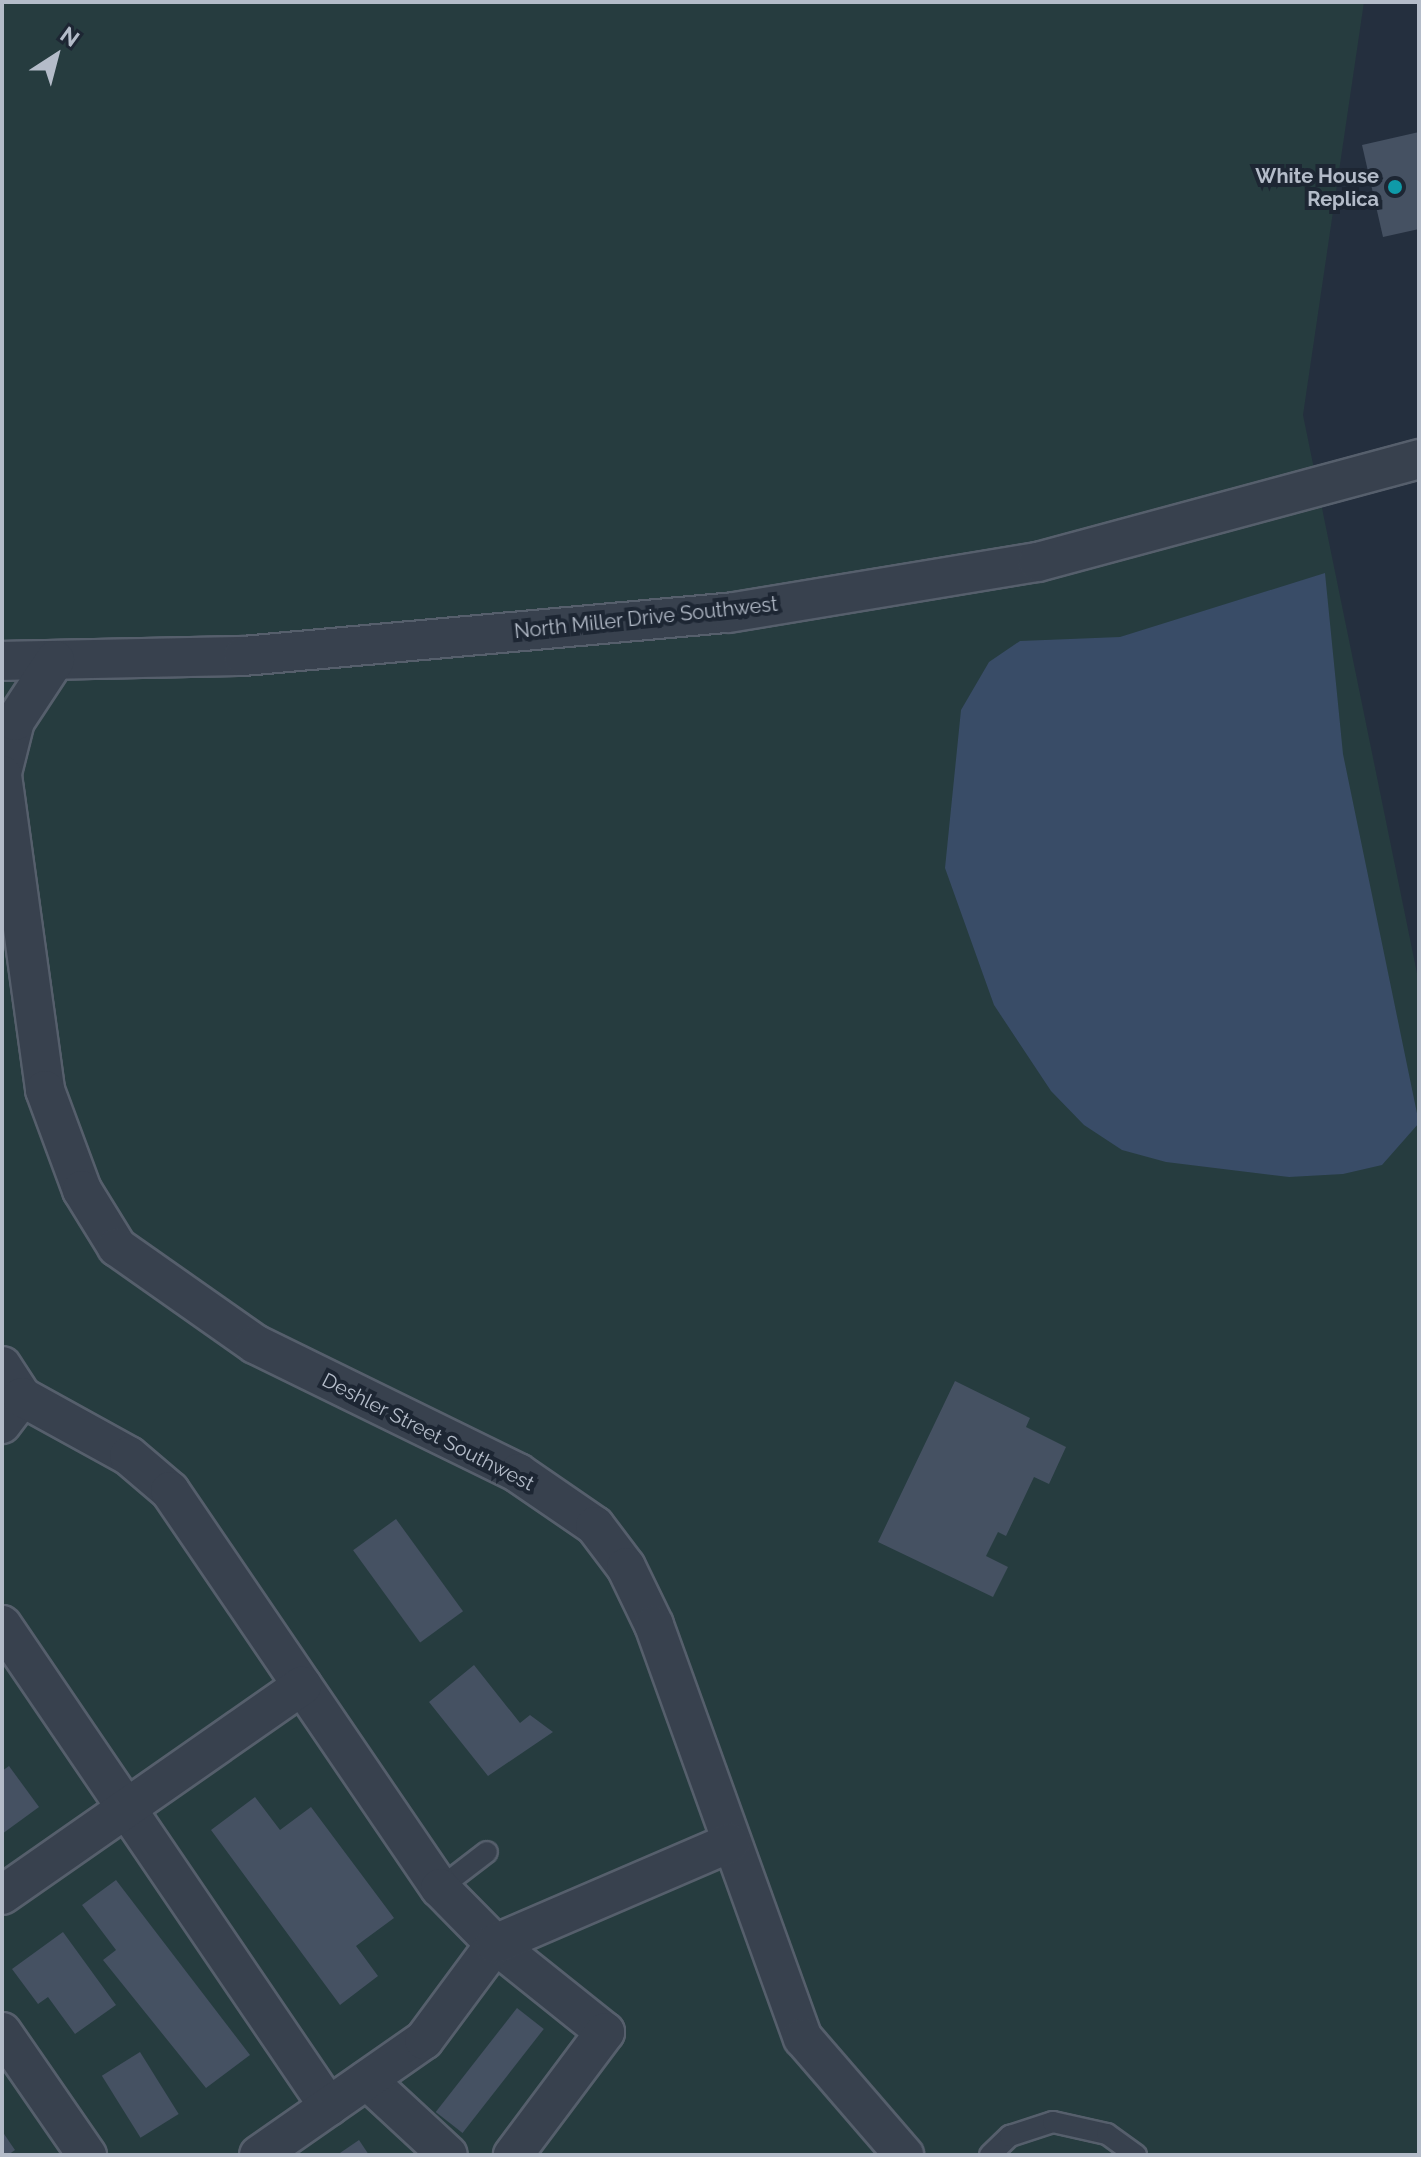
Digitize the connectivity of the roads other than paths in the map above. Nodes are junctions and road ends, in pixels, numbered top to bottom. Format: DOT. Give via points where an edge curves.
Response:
graph roads {
  1 [pos="1419,459"];
  2 [pos="55,660"];
  3 [pos="2,661"];
  4 [pos="2,774"];
  5 [pos="12,922"];
  6 [pos="9,1396"];
  7 [pos="2,1625"];
  8 [pos="302,1686"];
  9 [pos="123,1811"];
  10 [pos="730,1843"];
  11 [pos="487,1852"];
  12 [pos="440,1888"];
  13 [pos="2,1895"];
  14 [pos="495,1944"];
  15 [pos="2,2032"];
  16 [pos="367,2080"];
  17 [pos="329,2107"];
  18 [pos="87,2155"];
  19 [pos="259,2155"];
  20 [pos="448,2155"];
  21 [pos="513,2155"];
  22 [pos="904,2155"];
  23 [pos="990,2155"];
  24 [pos="1136,2155"];
  1 -- 2 [label="street, North Miller Drive Southwest" via="1038,562 729,613 243,656"];
  2 -- 3 [label="street, North Miller Drive Southwest"];
  2 -- 4 [label="street, Deshler Street Southwest" via="15,721"];
  4 -- 5 [label="street, Deshler Street Southwest"];
  5 -- 10 [label="street, Deshler Street Southwest" via="45,1090 82,1190 117,1247 255,1344 518,1473 595,1526 626,1567 654,1625"];
  6 -- 8 [label="street" via="129,1456 170,1491"];
  7 -- 9 [label="street"];
  8 -- 9 [label="street"];
  8 -- 12 [label="street"];
  9 -- 13 [label="street"];
  9 -- 17 [label="street"];
  10 -- 14 [label="street"];
  10 -- 22 [label="street, Deshler Street Southwest" via="803,2038"];
  11 -- 12 [label="lane"];
  12 -- 14 [label="street"];
  14 -- 16 [label="street" via="424,2040"];
  14 -- 21 [label="street" via="605,2032"];
  15 -- 18 [label="street"];
  16 -- 17 [label="street"];
  16 -- 20 [label="street"];
  17 -- 19 [label="street"];
  23 -- 24 [label="lane" via="1010,2136 1053,2122 1107,2134"];
}
